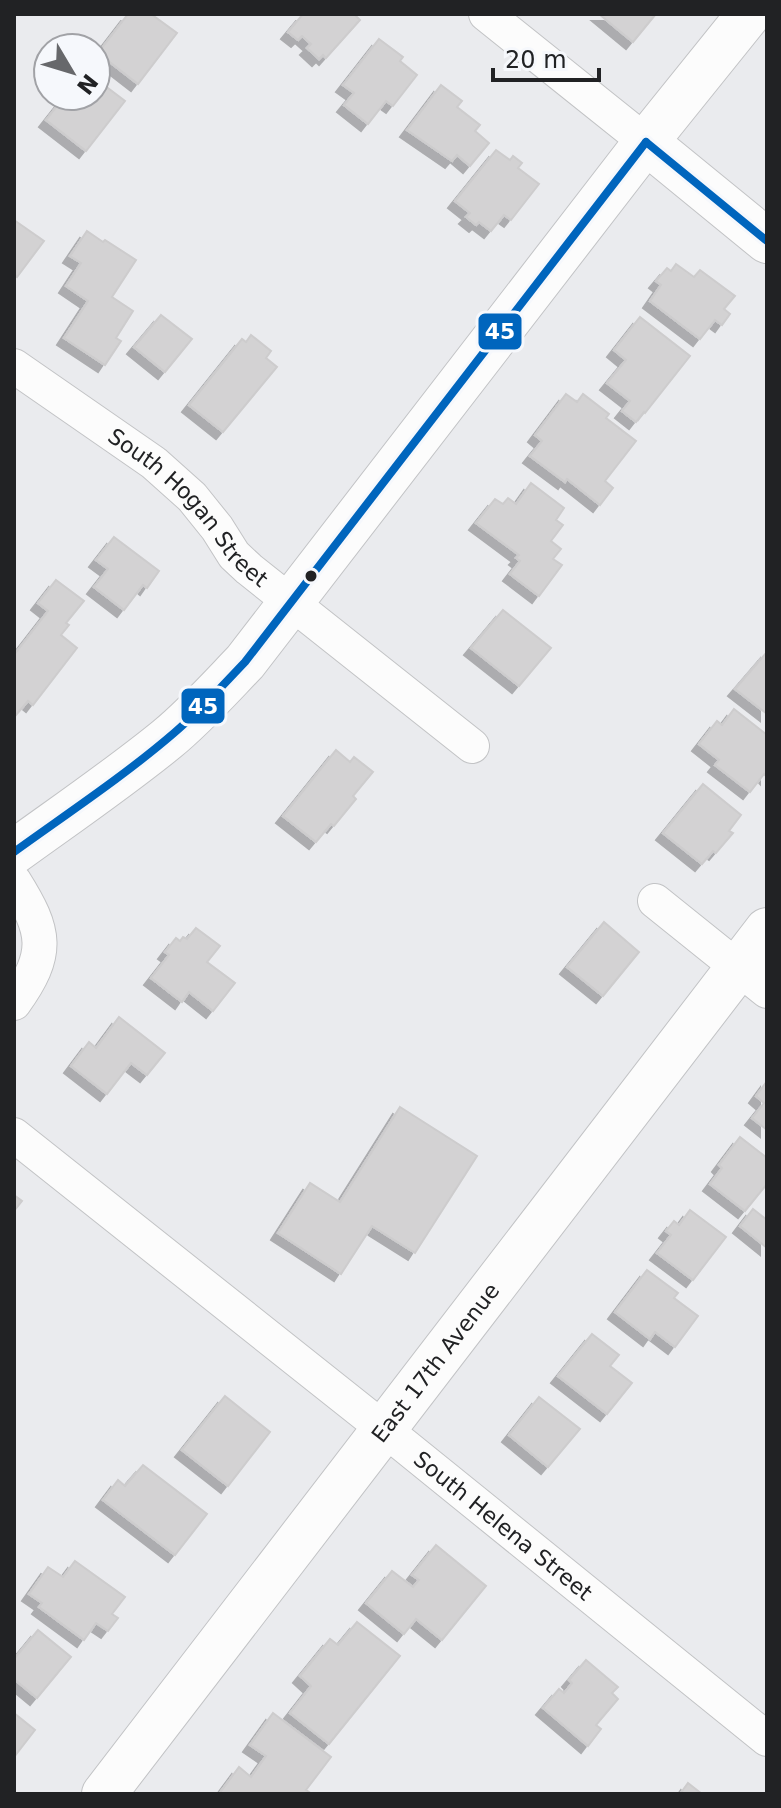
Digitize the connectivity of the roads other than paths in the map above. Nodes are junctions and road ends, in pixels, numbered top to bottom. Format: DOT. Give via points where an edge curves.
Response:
graph roads {
  1 [pos="486,14"];
  2 [pos="749,14"];
  3 [pos="646,142"];
  4 [pos="767,241"];
  5 [pos="14,366"];
  6 [pos="292,603"];
  7 [pos="472,746"];
  8 [pos="14,852"];
  9 [pos="14,881"];
  10 [pos="655,901"];
  11 [pos="767,930"];
  12 [pos="753,979"];
  13 [pos="14,1003"];
  14 [pos="14,1135"];
  15 [pos="384,1429"];
  16 [pos="767,1739"];
  17 [pos="104,1794"];
  1 -- 3 [label="street"];
  2 -- 3 [label="street"];
  3 -- 4 [label="street"];
  3 -- 6 [label="street"];
  5 -- 6 [label="street, South Hogan Street" via="154,463 192,497 234,555"];
  6 -- 7 [label="street, South Hogan Street"];
  6 -- 8 [label="street" via="245,662 169,738"];
  9 -- 13 [label="street" via="38,926 41,948 27,986"];
  10 -- 12 [label="street"];
  11 -- 12 [label="street, East 17th Avenue"];
  12 -- 15 [label="street, East 17th Avenue"];
  14 -- 15 [label="street, South Helena Street"];
  15 -- 16 [label="street, South Helena Street"];
  15 -- 17 [label="street, East 17th Avenue"];
}
